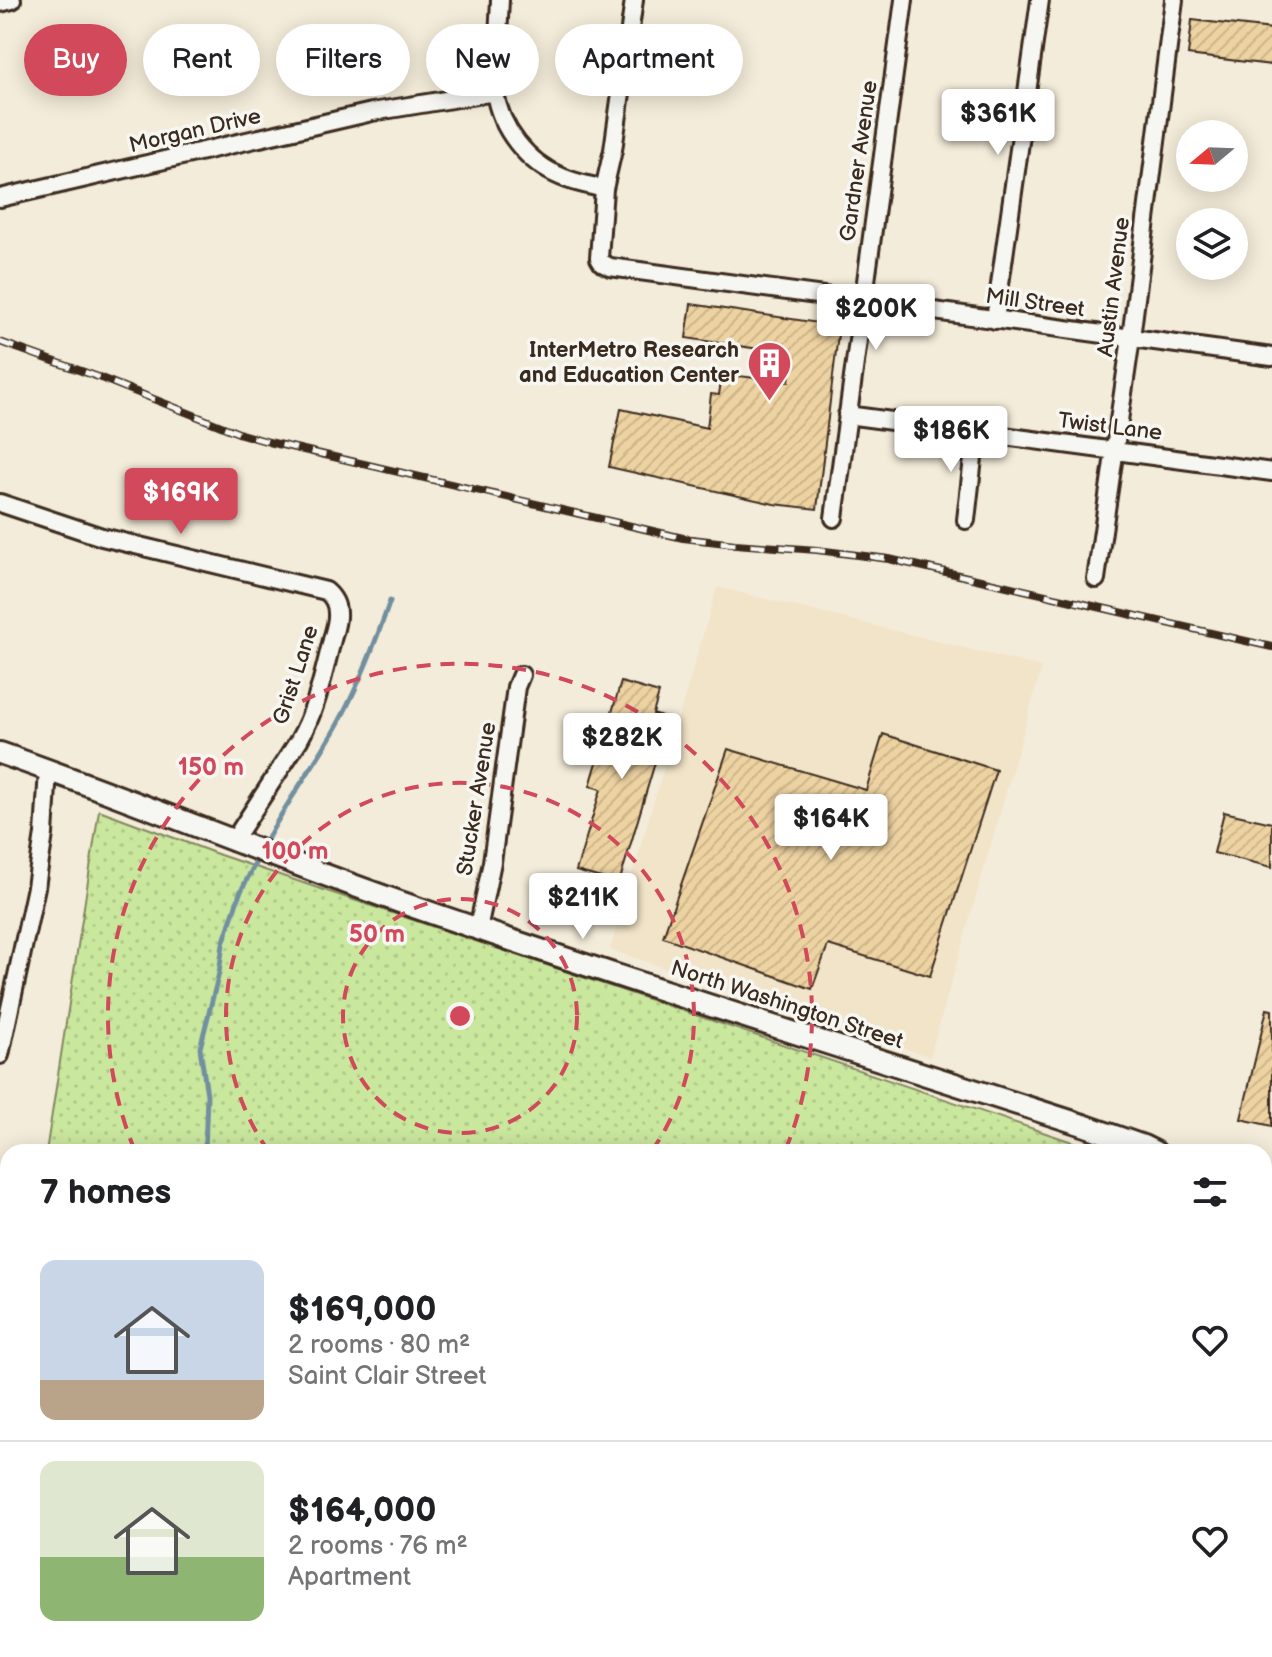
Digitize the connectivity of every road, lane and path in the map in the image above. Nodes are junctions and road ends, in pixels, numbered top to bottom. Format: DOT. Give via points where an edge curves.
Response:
graph roads {
  1 [pos="12,0"];
  2 [pos="500,0"];
  3 [pos="634,0"];
  4 [pos="904,0"];
  5 [pos="1040,0"];
  6 [pos="1174,0"];
  7 [pos="0,3"];
  8 [pos="499,24"];
  9 [pos="470,96"];
  10 [pos="496,96"];
  11 [pos="604,189"];
  12 [pos="0,198"];
  13 [pos="862,302"];
  14 [pos="995,320"];
  15 [pos="1131,338"];
  16 [pos="1272,357"];
  17 [pos="847,415"];
  18 [pos="976,432"];
  19 [pos="1115,449"];
  20 [pos="1272,472"];
  21 [pos="0,503"];
  22 [pos="834,518"];
  23 [pos="966,520"];
  24 [pos="1096,579"];
  25 [pos="521,675"];
  26 [pos="0,753"];
  27 [pos="48,770"];
  28 [pos="234,840"];
  29 [pos="478,929"];
  30 [pos="0,1055"];
  31 [pos="1134,1144"];
  1 -- 7 [label="street"];
  2 -- 8 [label="street"];
  3 -- 11 [label="street"];
  4 -- 13 [label="street, Gardner Avenue"];
  5 -- 14 [label="street"];
  6 -- 15 [label="street, Austin Avenue"];
  9 -- 12 [label="street, Morgan Drive" via="372,112"];
  10 -- 11 [label="street" via="502,120 522,149 562,177"];
  11 -- 13 [label="street, Mill Street" via="599,258 610,267"];
  13 -- 14 [label="street, Mill Street"];
  13 -- 17 [label="street, Gardner Avenue"];
  14 -- 15 [label="street, Mill Street"];
  15 -- 16 [label="street, Mill Street"];
  15 -- 19 [label="street, Austin Avenue"];
  17 -- 18 [label="street, Twist Lane"];
  17 -- 22 [label="street, Gardner Avenue"];
  18 -- 19 [label="street, Twist Lane"];
  18 -- 23 [label="street"];
  19 -- 20 [label="street, Twist Lane"];
  19 -- 24 [label="street, Austin Avenue"];
  21 -- 28 [label="street, Grist Lane" via="102,537 326,591 335,601 337,617 308,723"];
  25 -- 29 [label="street, Stucker Avenue"];
  26 -- 27 [label="street, North Washington Street"];
  27 -- 28 [label="street, North Washington Street"];
  27 -- 30 [label="street" via="36,887"];
  28 -- 29 [label="street, North Washington Street"];
  29 -- 31 [label="street, North Washington Street"];
}
